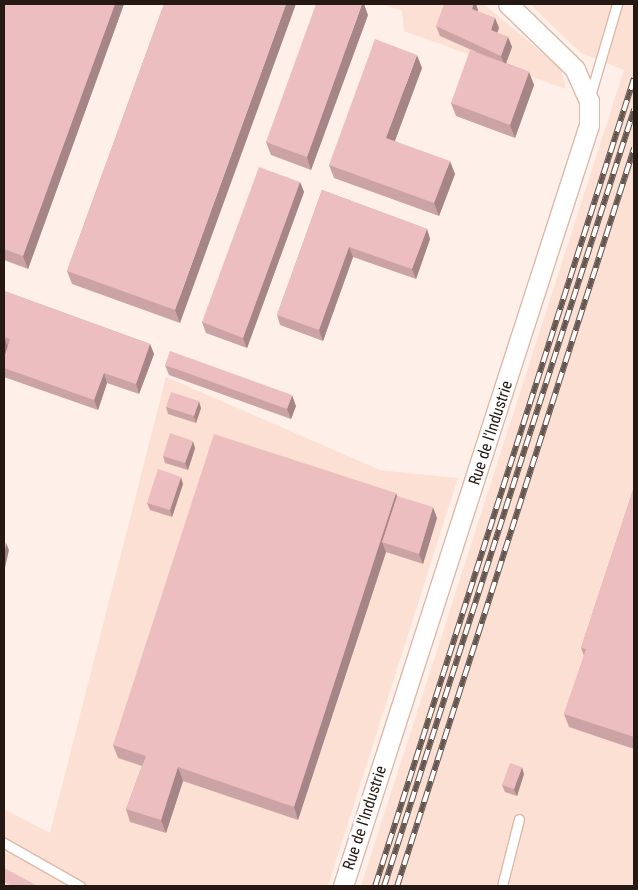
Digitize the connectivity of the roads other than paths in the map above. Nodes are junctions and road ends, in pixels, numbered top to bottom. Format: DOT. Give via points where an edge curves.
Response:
graph roads {
  1 [pos="508,4"];
  2 [pos="617,4"];
  3 [pos="588,101"];
  4 [pos="519,819"];
  5 [pos="4,843"];
  6 [pos="80,886"];
  7 [pos="343,886"];
  8 [pos="502,886"];
  1 -- 3 [label="street, Rue de l'Industrie" via="575,69"];
  2 -- 3 [label="lane"];
  3 -- 7 [label="street, Rue de l'Industrie" via="584,149"];
  4 -- 8 [label="lane"];
  5 -- 6 [label="lane"];
}
